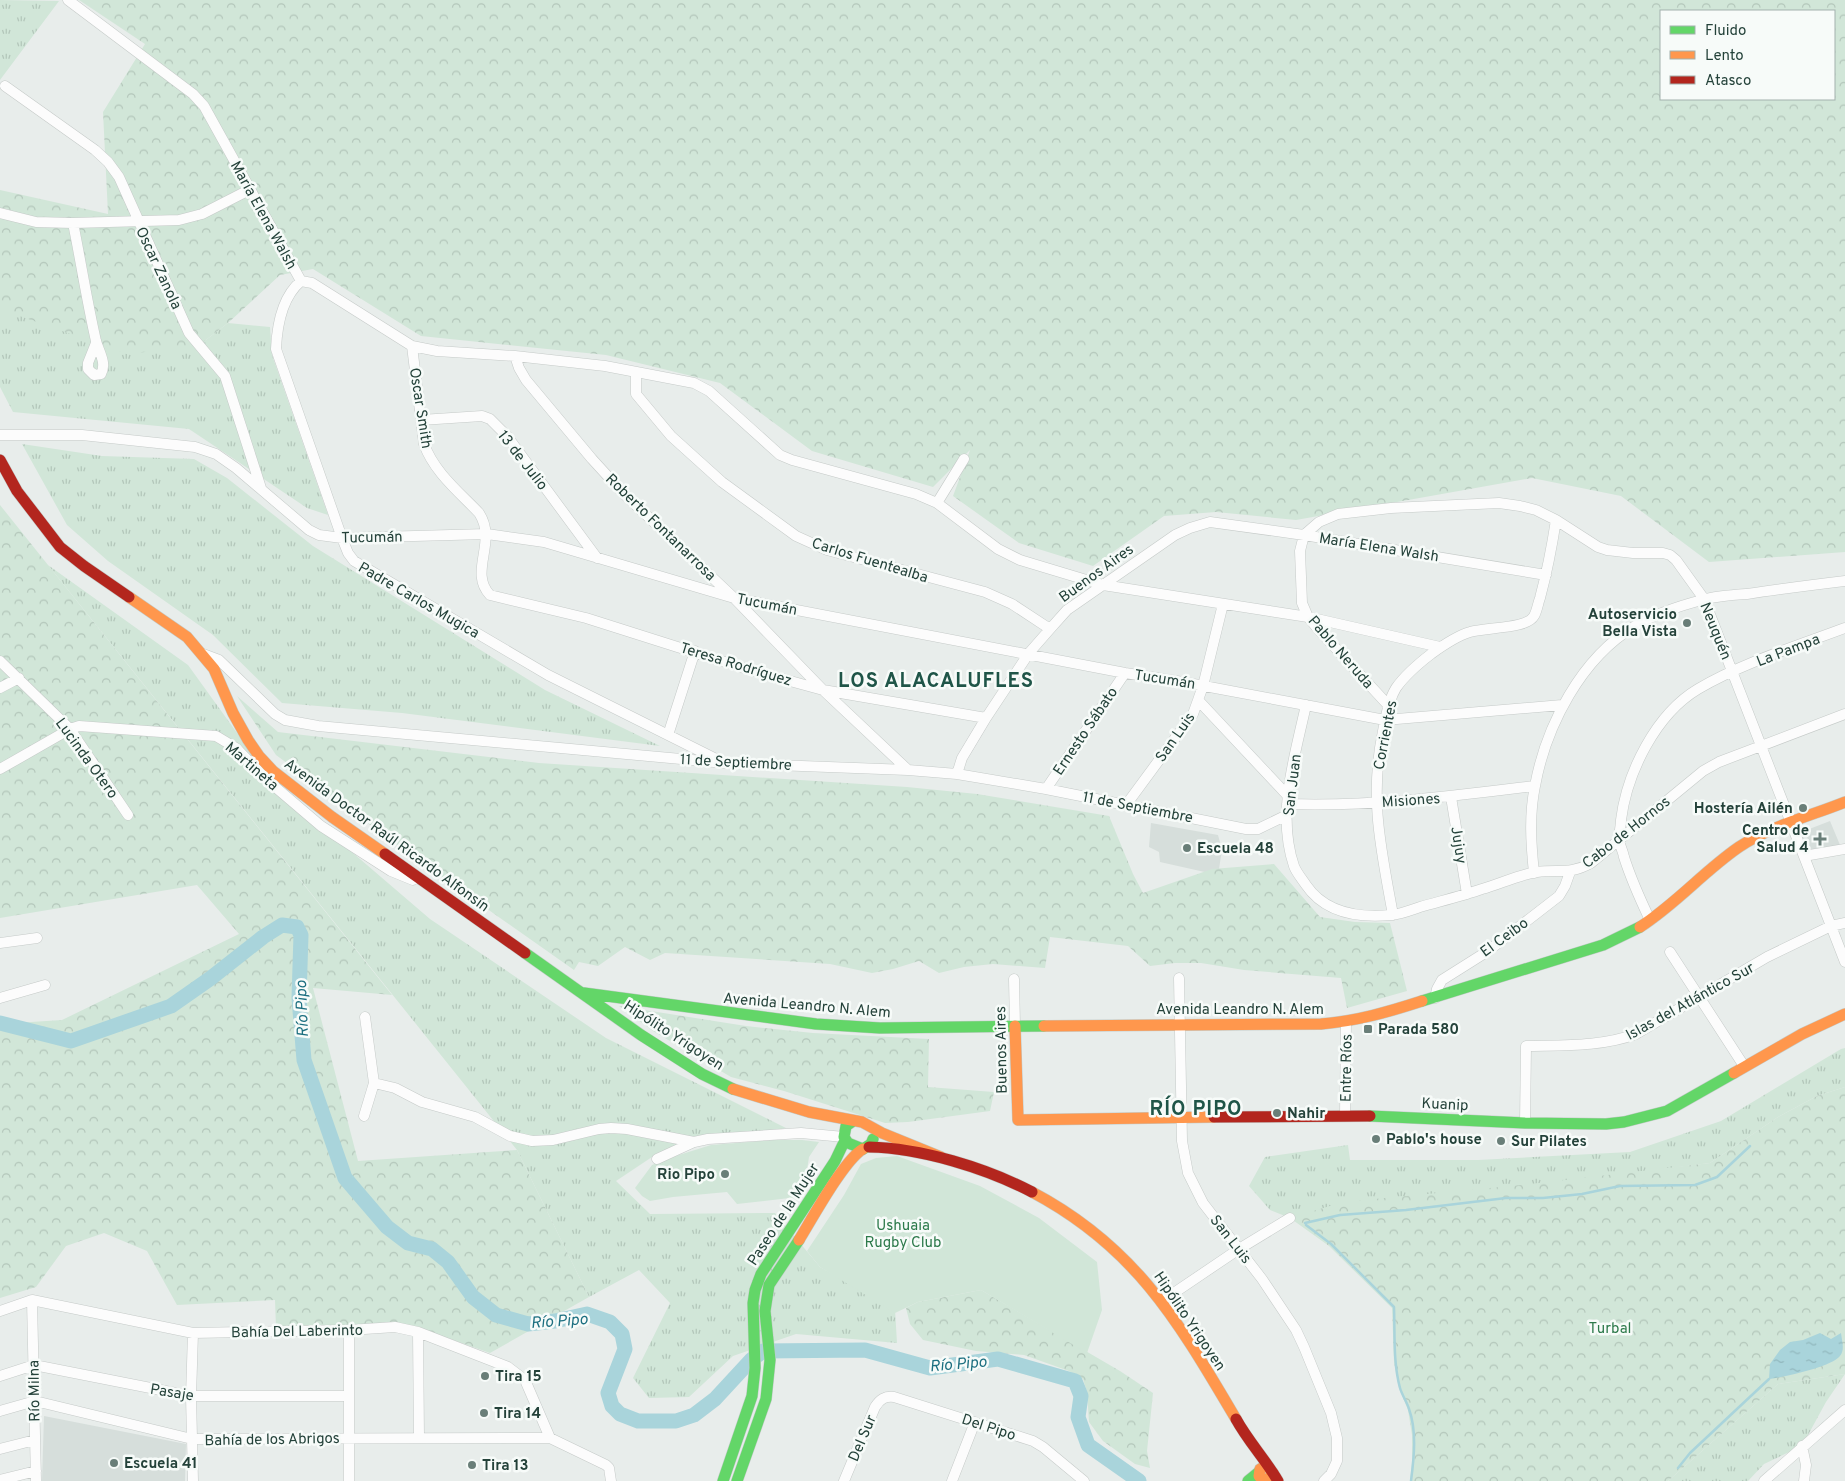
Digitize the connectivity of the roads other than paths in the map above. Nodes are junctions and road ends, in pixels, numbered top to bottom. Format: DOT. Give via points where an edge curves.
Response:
graph roads {
  1 [pos="68,0"];
  2 [pos="5,86"];
  3 [pos="249,190"];
  4 [pos="0,213"];
  5 [pos="137,220"];
  6 [pos="73,222"];
  7 [pos="301,281"];
  8 [pos="96,343"];
  9 [pos="412,346"];
  10 [pos="515,356"];
  11 [pos="636,372"];
  12 [pos="421,420"];
  13 [pos="0,435"];
  14 [pos="964,459"];
  15 [pos="0,460"];
  16 [pos="261,489"];
  17 [pos="937,503"];
  18 [pos="1556,520"];
  19 [pos="1210,522"];
  20 [pos="487,534"];
  21 [pos="1304,535"];
  22 [pos="342,538"];
  23 [pos="597,558"];
  24 [pos="1546,575"];
  25 [pos="1845,581"];
  26 [pos="1104,585"];
  27 [pos="734,598"];
  28 [pos="1704,599"];
  29 [pos="1224,604"];
  30 [pos="1308,617"];
  31 [pos="1845,628"];
  32 [pos="1050,629"];
  33 [pos="1440,647"];
  34 [pos="695,651"];
  35 [pos="1029,653"];
  36 [pos="203,654"];
  37 [pos="0,661"];
  38 [pos="1732,671"];
  39 [pos="1125,673"];
  40 [pos="20,678"];
  41 [pos="1203,686"];
  42 [pos="0,688"];
  43 [pos="822,690"];
  44 [pos="1198,700"];
  45 [pos="1306,705"];
  46 [pos="1388,705"];
  47 [pos="1562,705"];
  48 [pos="1845,714"];
  49 [pos="986,718"];
  50 [pos="1385,720"];
  51 [pos="70,729"];
  52 [pos="668,735"];
  53 [pos="1762,746"];
  54 [pos="725,763"];
  55 [pos="0,769"];
  56 [pos="908,770"];
  57 [pos="956,774"];
  58 [pos="1534,786"];
  59 [pos="1046,789"];
  60 [pos="1450,797"];
  61 [pos="1288,800"];
  62 [pos="1845,802"];
  63 [pos="1376,803"];
  64 [pos="1126,805"];
  65 [pos="128,815"];
  66 [pos="1287,815"];
  67 [pos="1791,823"];
  68 [pos="1619,839"];
  69 [pos="1845,849"];
  70 [pos="1804,856"];
  71 [pos="1570,872"];
  72 [pos="1534,873"];
  73 [pos="428,886"];
  74 [pos="1467,894"];
  75 [pos="1393,915"];
  76 [pos="1650,920"];
  77 [pos="1845,923"];
  78 [pos="1831,926"];
  79 [pos="37,938"];
  80 [pos="0,943"];
  81 [pos="1670,952"];
  82 [pos="1845,962"];
  83 [pos="1014,978"];
  84 [pos="1179,978"];
  85 [pos="45,985"];
  86 [pos="584,993"];
  87 [pos="1699,997"];
  88 [pos="0,998"];
  89 [pos="1435,998"];
  90 [pos="1845,1014"];
  91 [pos="365,1017"];
  92 [pos="1346,1022"];
  93 [pos="1180,1024"];
  94 [pos="1016,1026"];
  95 [pos="1744,1066"];
  96 [pos="374,1083"];
  97 [pos="809,1112"];
  98 [pos="1345,1115"];
  99 [pos="364,1116"];
  100 [pos="1181,1118"];
  101 [pos="1018,1120"];
  102 [pos="853,1121"];
  103 [pos="1525,1123"];
  104 [pos="872,1129"];
  105 [pos="844,1137"];
  106 [pos="694,1142"];
  107 [pos="866,1148"];
  108 [pos="657,1158"];
  109 [pos="941,1158"];
  110 [pos="1290,1218"];
  111 [pos="1239,1249"];
  112 [pos="32,1300"];
  113 [pos="1162,1301"];
  114 [pos="0,1311"];
  115 [pos="349,1330"];
  116 [pos="418,1332"];
  117 [pos="193,1333"];
  118 [pos="34,1365"];
  119 [pos="0,1376"];
  120 [pos="191,1396"];
  121 [pos="348,1396"];
  122 [pos="883,1398"];
  123 [pos="35,1401"];
  124 [pos="1845,1410"];
  125 [pos="0,1411"];
  126 [pos="975,1422"];
  127 [pos="349,1438"];
  128 [pos="419,1438"];
  129 [pos="550,1438"];
  130 [pos="192,1439"];
  131 [pos="36,1440"];
  132 [pos="1802,1446"];
  133 [pos="0,1449"];
  134 [pos="36,1476"];
  135 [pos="1265,1476"];
  136 [pos="0,1480"];
  137 [pos="193,1481"];
  138 [pos="349,1481"];
  139 [pos="610,1481"];
  140 [pos="723,1481"];
  141 [pos="737,1481"];
  142 [pos="844,1481"];
  143 [pos="952,1481"];
  144 [pos="1084,1481"];
  145 [pos="1248,1481"];
  146 [pos="1324,1481"];
  147 [pos="1764,1481"];
  148 [pos="1804,1481"];
  1 -- 3 [label="street, María Elena Walsh" via="193,94 204,106"];
  2 -- 5 [label="street, Oscar Zanola" via="108,162 119,177"];
  3 -- 5 [label="street" via="202,214 178,220"];
  3 -- 7 [label="street, María Elena Walsh"];
  4 -- 6 [label="street" via="36,222"];
  5 -- 6 [label="street"];
  5 -- 16 [label="street, Oscar Zanola" via="189,333 224,376"];
  6 -- 8 [label="street"];
  7 -- 9 [label="street, María Elena Walsh" via="312,283"];
  7 -- 22 [label="street, Padre Carlos Mugica" via="287,297 276,350"];
  9 -- 10 [label="street, María Elena Walsh" via="437,351"];
  9 -- 12 [label="street, Oscar Smith"];
  10 -- 11 [label="street, María Elena Walsh"];
  10 -- 27 [label="street, Roberto Fontanarrosa" via="526,380 592,459 624,494"];
  11 -- 17 [label="street, María Elena Walsh" via="694,383 709,391 768,445 792,460 916,494"];
  11 -- 32 [label="street, Carlos Fuentealba" via="636,394 671,436 722,482 796,536 827,550 985,592 1012,604"];
  12 -- 20 [label="street, Oscar Smith" via="428,455 437,470 479,513"];
  12 -- 23 [label="street, 13 de Julio" via="482,416 490,419 507,436"];
  13 -- 16 [label="street, Tucumán" via="82,435 195,446 216,454"];
  14 -- 17 [label="street"];
  15 -- 36 [label="main road, Avenida Doctor Raúl Ricardo Alfonsín" via="17,491 60,547 188,636"];
  16 -- 22 [label="street, Tucumán" via="309,530"];
  17 -- 26 [label="street, María Elena Walsh" via="998,549 1020,560"];
  18 -- 21 [label="street, Neuquén" via="1536,510 1499,503 1390,508 1338,514 1319,522"];
  18 -- 24 [label="street"];
  18 -- 28 [label="street, Neuquén" via="1607,550 1670,555"];
  19 -- 21 [label="street, María Elena Walsh"];
  19 -- 26 [label="street, Buenos Aires" via="1174,535"];
  20 -- 22 [label="street, Tucumán"];
  20 -- 23 [label="street, Tucumán" via="544,542"];
  20 -- 34 [label="street, Teresa Rodríguez" via="480,578 483,589 490,595 586,618"];
  21 -- 24 [label="street, María Elena Walsh"];
  21 -- 30 [label="street, Pablo Neruda" via="1300,551 1302,603"];
  22 -- 52 [label="street, Padre Carlos Mugica" via="354,561 518,658"];
  23 -- 27 [label="street, Tucumán"];
  24 -- 33 [label="street, Corrientes" via="1535,616 1529,622 1470,632"];
  25 -- 28 [label="street"];
  26 -- 29 [label="street, María Elena Walsh"];
  26 -- 32 [label="street, Buenos Aires" via="1068,610"];
  27 -- 35 [label="street, Tucumán"];
  27 -- 43 [label="street, Roberto Fontanarrosa"];
  28 -- 38 [label="street, Neuquén"];
  28 -- 47 [label="street" via="1635,626 1598,658"];
  29 -- 30 [label="street, María Elena Walsh"];
  29 -- 41 [label="street, San Luis"];
  30 -- 33 [label="street, María Elena Walsh"];
  30 -- 46 [label="street, Pablo Neruda"];
  31 -- 38 [label="street, La Pampa"];
  32 -- 35 [label="street, Buenos Aires"];
  33 -- 46 [label="street, Corrientes" via="1408,674 1395,689"];
  34 -- 43 [label="street, Teresa Rodríguez"];
  34 -- 52 [label="street"];
  35 -- 39 [label="street, Tucumán"];
  35 -- 49 [label="street, Buenos Aires"];
  36 -- 54 [label="street, 11 de Septiembre" via="219,660 285,720 318,726"];
  36 -- 73 [label="main road, Avenida Doctor Raúl Ricardo Alfonsín" via="214,669 238,731 259,756 279,776 332,817"];
  37 -- 40 [label="street, Lucinda Otero"];
  38 -- 53 [label="street, Neuquén"];
  38 -- 68 [label="street, La Pampa" via="1679,703 1648,742 1624,802"];
  39 -- 41 [label="street, Tucumán"];
  39 -- 59 [label="street, Ernesto Sábato"];
  40 -- 42 [label="street"];
  40 -- 51 [label="street, Lucinda Otero"];
  41 -- 44 [label="street, San Luis"];
  41 -- 45 [label="street, Tucumán"];
  43 -- 49 [label="street, Teresa Rodríguez"];
  43 -- 56 [label="street, Roberto Fontanarrosa"];
  44 -- 61 [label="street"];
  44 -- 64 [label="street, San Luis" via="1193,714"];
  45 -- 50 [label="street, Tucumán"];
  45 -- 61 [label="street, San Juan"];
  46 -- 50 [label="street, Corrientes"];
  47 -- 50 [label="street, Tucumán"];
  47 -- 58 [label="street" via="1542,755"];
  48 -- 53 [label="street, Cabo de Hornos"];
  49 -- 57 [label="street, Buenos Aires"];
  50 -- 63 [label="street, Corrientes" via="1377,766"];
  51 -- 55 [label="street, Martineta"];
  51 -- 65 [label="street, Lucinda Otero"];
  51 -- 73 [label="street, Martineta" via="79,726 216,736 236,748 321,826 391,871"];
  52 -- 54 [label="street, Padre Carlos Mugica"];
  53 -- 67 [label="street, Neuquén"];
  53 -- 68 [label="street, Cabo de Hornos" via="1703,771"];
  54 -- 56 [label="street, 11 de Septiembre"];
  56 -- 57 [label="street, 11 de Septiembre"];
  57 -- 59 [label="street, 11 de Septiembre"];
  58 -- 60 [label="street, Misiones"];
  58 -- 72 [label="street" via="1531,841"];
  59 -- 64 [label="street, 11 de Septiembre"];
  60 -- 63 [label="street, Misiones"];
  60 -- 74 [label="street, Jujuy"];
  61 -- 63 [label="street, Misiones"];
  61 -- 66 [label="street, San Juan"];
  62 -- 67 [label="main road, Avenida Leandro N. Alem"];
  63 -- 75 [label="street, Corrientes"];
  64 -- 66 [label="street, 11 de Septiembre" via="1246,829 1258,829"];
  66 -- 75 [label="street, San Juan" via="1294,868 1310,891 1336,909 1372,916"];
  67 -- 70 [label="street, Neuquén"];
  67 -- 76 [label="main road, Avenida Leandro N. Alem" via="1738,848"];
  68 -- 71 [label="street, Cabo de Hornos" via="1591,863"];
  68 -- 76 [label="street, La Pampa" via="1632,882"];
  69 -- 70 [label="street"];
  70 -- 78 [label="street, Neuquén"];
  71 -- 72 [label="street, Cabo de Hornos"];
  71 -- 89 [label="street, El Ceibo" via="1559,896 1488,951 1442,980"];
  72 -- 74 [label="street, Cabo de Hornos"];
  73 -- 86 [label="main road, Avenida Doctor Raúl Ricardo Alfonsín"];
  74 -- 75 [label="street, Cabo de Hornos"];
  76 -- 89 [label="main road, Avenida Leandro N. Alem" via="1603,945"];
  77 -- 78 [label="street, Islas del Atlántico Sur"];
  78 -- 82 [label="street, Neuquén"];
  78 -- 87 [label="street, Islas del Atlántico Sur" via="1767,957"];
  79 -- 80 [label="street"];
  81 -- 87 [label="street"];
  83 -- 94 [label="street, Buenos Aires"];
  84 -- 93 [label="street, San Luis"];
  85 -- 88 [label="street"];
  86 -- 94 [label="main road, Avenida Leandro N. Alem" via="848,1027"];
  86 -- 97 [label="main road, Hipólito Yrigoyen" via="702,1074 746,1093"];
  87 -- 95 [label="street"];
  87 -- 103 [label="street, Islas del Atlántico Sur" via="1623,1039 1526,1046"];
  89 -- 92 [label="main road, Avenida Leandro N. Alem"];
  90 -- 95 [label="main road, Kuanip"];
  91 -- 96 [label="street"];
  92 -- 93 [label="main road, Avenida Leandro N. Alem"];
  92 -- 98 [label="street, Entre Ríos"];
  93 -- 94 [label="main road, Avenida Leandro N. Alem"];
  93 -- 100 [label="street, San Luis"];
  94 -- 101 [label="main road, Buenos Aires"];
  95 -- 103 [label="main road, Kuanip" via="1667,1111 1646,1117 1606,1124"];
  96 -- 99 [label="street"];
  96 -- 106 [label="street" via="395,1088 422,1102 474,1117 510,1136 532,1142 611,1128"];
  97 -- 102 [label="main road, Hipólito Yrigoyen"];
  97 -- 105 [label="main road, Hipólito Yrigoyen"];
  98 -- 100 [label="main road, Kuanip"];
  98 -- 103 [label="main road, Kuanip"];
  100 -- 101 [label="main road, Kuanip"];
  100 -- 111 [label="street, San Luis" via="1184,1160 1194,1189"];
  102 -- 104 [label="main road"];
  102 -- 105 [label="main road" via="846,1126"];
  104 -- 107 [label="main road" via="874,1138"];
  104 -- 109 [label="main road, Hipólito Yrigoyen"];
  105 -- 106 [label="street" via="801,1134"];
  105 -- 107 [label="main road" via="854,1146"];
  105 -- 140 [label="main road, Paseo de la Mujer" via="836,1160 761,1274 755,1290 752,1396"];
  106 -- 108 [label="street"];
  107 -- 109 [label="main road, Hipólito Yrigoyen"];
  107 -- 141 [label="main road, Paseo de la Mujer" via="847,1165 769,1285 765,1311 770,1360 766,1399"];
  109 -- 113 [label="main road, Hipólito Yrigoyen" via="1005,1179 1056,1205 1127,1261"];
  110 -- 111 [label="street"];
  111 -- 113 [label="street"];
  111 -- 146 [label="street, San Luis" via="1296,1330 1331,1413 1338,1454 1334,1468"];
  112 -- 114 [label="street"];
  112 -- 117 [label="street, Bahía Del Laberinto"];
  112 -- 118 [label="street, Río Milna"];
  113 -- 135 [label="main road, Hipólito Yrigoyen" via="1243,1432"];
  115 -- 116 [label="street, Bahía Del Laberinto" via="395,1327"];
  115 -- 117 [label="street, Bahía Del Laberinto"];
  115 -- 121 [label="street"];
  116 -- 128 [label="street"];
  116 -- 129 [label="street, Bahía Del Laberinto" via="517,1372 525,1380"];
  117 -- 120 [label="street"];
  118 -- 119 [label="street, Pasaje"];
  118 -- 120 [label="street, Pasaje"];
  118 -- 123 [label="street, Río Milna"];
  120 -- 121 [label="street, Pasaje"];
  120 -- 130 [label="street"];
  121 -- 127 [label="street"];
  122 -- 126 [label="street, Del Pipo" via="894,1397"];
  122 -- 142 [label="street, Del Sur" via="875,1407"];
  123 -- 125 [label="street, Bahía de los Abrigos"];
  123 -- 130 [label="street, Bahía de los Abrigos"];
  123 -- 131 [label="street, Río Milna"];
  124 -- 132 [label="street"];
  126 -- 143 [label="street"];
  126 -- 144 [label="street, Del Pipo" via="1033,1441"];
  127 -- 128 [label="street, Bahía de los Abrigos"];
  127 -- 130 [label="street, Bahía de los Abrigos"];
  127 -- 138 [label="street"];
  128 -- 129 [label="street, Bahía de los Abrigos"];
  129 -- 139 [label="street" via="606,1465"];
  130 -- 137 [label="street"];
  131 -- 133 [label="street"];
  131 -- 134 [label="street, Río Milna"];
  132 -- 147 [label="street"];
  132 -- 148 [label="street" via="1806,1464"];
  134 -- 136 [label="street"];
  135 -- 145 [label="main road"];
}
